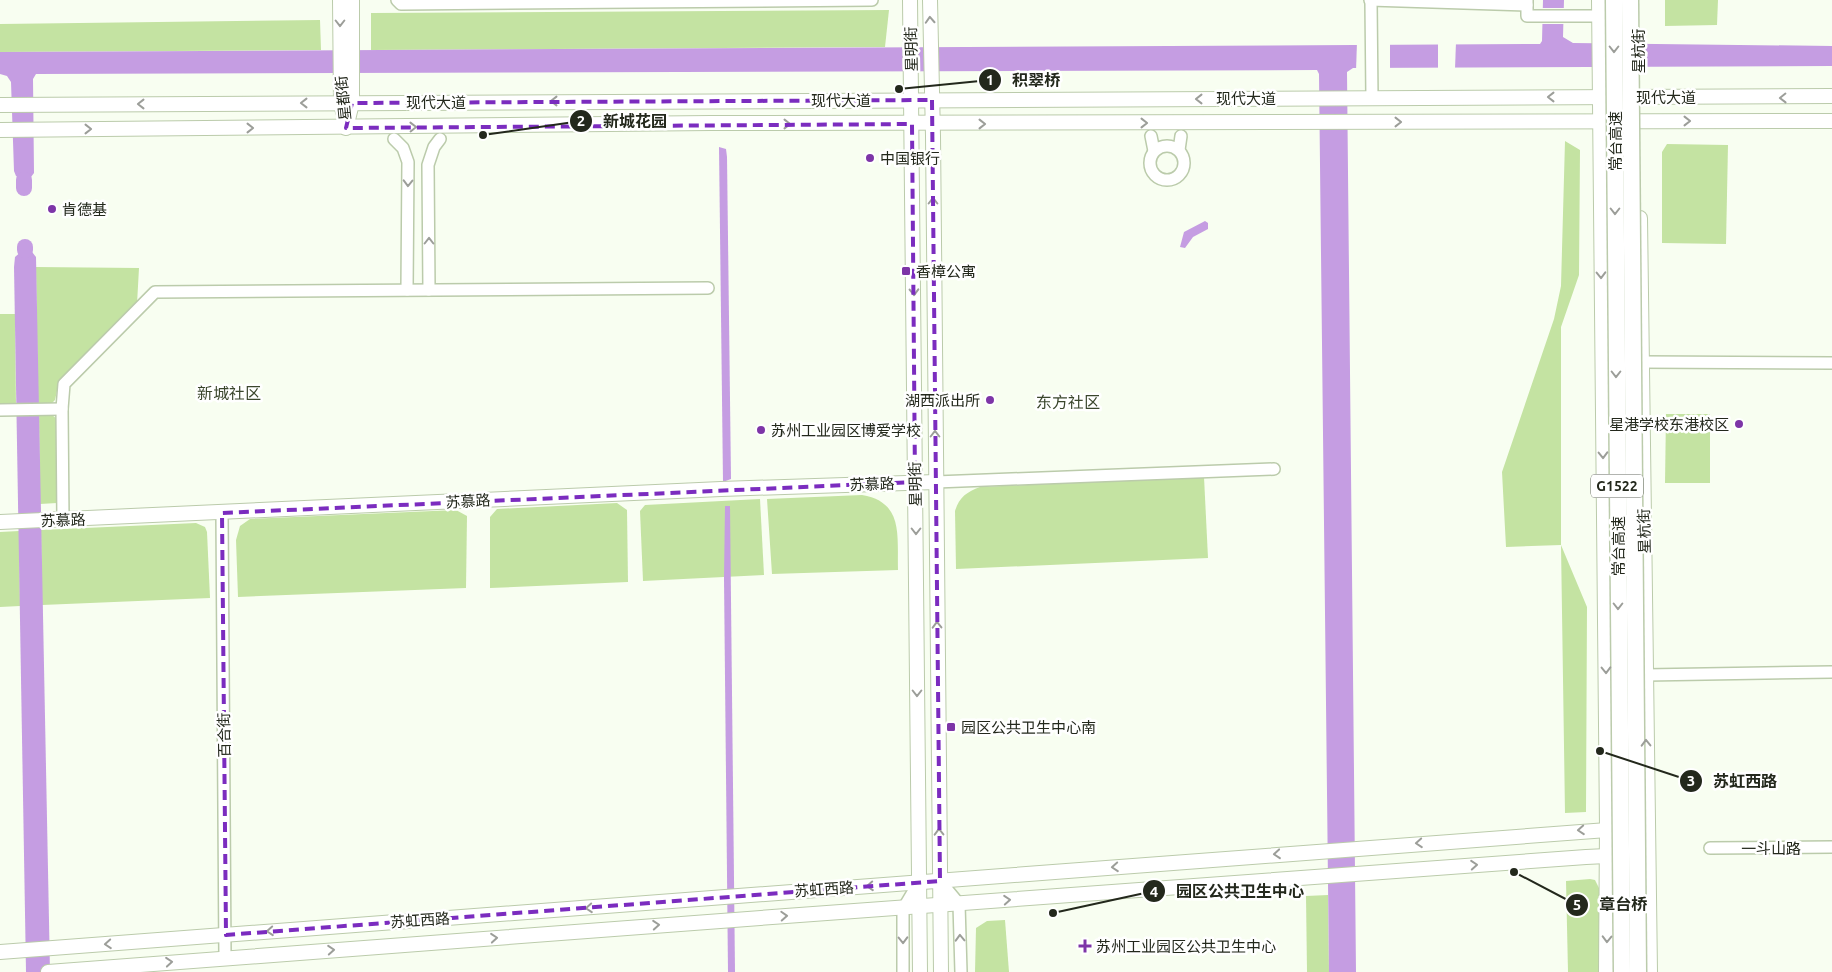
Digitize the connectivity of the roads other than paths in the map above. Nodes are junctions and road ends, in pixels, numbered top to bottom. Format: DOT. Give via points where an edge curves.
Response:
graph roads {
  1 [pos="340,0"];
  2 [pos="352,0"];
  3 [pos="397,0"];
  4 [pos="872,0"];
  5 [pos="910,0"];
  6 [pos="930,0"];
  7 [pos="1599,0"];
  8 [pos="1614,0"];
  9 [pos="1630,0"];
  10 [pos="1638,0"];
  11 [pos="1371,1"];
  12 [pos="1527,2"];
  13 [pos="1599,16"];
  14 [pos="346,46"];
  15 [pos="1832,96"];
  16 [pos="1600,97"];
  17 [pos="1638,97"];
  18 [pos="1372,98"];
  19 [pos="912,100"];
  20 [pos="932,100"];
  21 [pos="346,103"];
  22 [pos="3,105"];
  23 [pos="1600,121"];
  24 [pos="1639,121"];
  25 [pos="1832,121"];
  26 [pos="912,124"];
  27 [pos="933,124"];
  28 [pos="346,128"];
  29 [pos="3,130"];
  30 [pos="1151,136"];
  31 [pos="1181,136"];
  32 [pos="394,139"];
  33 [pos="440,139"];
  34 [pos="1178,150"];
  35 [pos="1154,152"];
  36 [pos="708,288"];
  37 [pos="407,290"];
  38 [pos="429,290"];
  39 [pos="1642,362"];
  40 [pos="1832,363"];
  41 [pos="62,409"];
  42 [pos="0,410"];
  43 [pos="1274,470"];
  44 [pos="916,482"];
  45 [pos="936,482"];
  46 [pos="222,513"];
  47 [pos="63,520"];
  48 [pos="7,522"];
  49 [pos="1832,672"];
  50 [pos="1646,675"];
  51 [pos="1647,827"];
  52 [pos="1607,828"];
  53 [pos="1710,848"];
  54 [pos="1832,848"];
  55 [pos="1648,854"];
  56 [pos="1607,856"];
  57 [pos="940,881"];
  58 [pos="919,882"];
  59 [pos="959,904"];
  60 [pos="940,906"];
  61 [pos="919,908"];
  62 [pos="903,909"];
  63 [pos="226,935"];
  64 [pos="0,952"];
  65 [pos="225,958"];
  66 [pos="49,972"];
  67 [pos="903,972"];
  68 [pos="920,972"];
  69 [pos="940,972"];
  70 [pos="961,972"];
  71 [pos="1606,972"];
  72 [pos="1622,972"];
  73 [pos="1638,972"];
  74 [pos="1650,972"];
  1 -- 14 [label="main road, 星都街, one-way"];
  2 -- 14 [label="main road, 星都街"];
  3 -- 4 [label="street" via="401,4"];
  5 -- 19 [label="main road, 星明街"];
  20 -- 6 [label="main road, 星明街, one-way"];
  7 -- 13 [label="main road"];
  8 -- 72 [label="highway, 常台高速 / G1522, one-way, bridge"];
  9 -- 73 [label="highway, 常台高速 / G1522, bridge"];
  10 -- 17 [label="main road, 星杭街"];
  11 -- 12 [label="street"];
  11 -- 18 [label="street"];
  12 -- 13 [label="street" via="1527,16"];
  13 -- 16 [label="main road"];
  14 -- 21 [label="main road, 星都街"];
  15 -- 17 [label="main road, 现代大道, one-way"];
  16 -- 17 [label="main road, 现代大道"];
  16 -- 18 [label="main road, 现代大道, one-way"];
  16 -- 23 [label="main road"];
  17 -- 24 [label="main road, 星杭街"];
  18 -- 20 [label="main road, 现代大道, one-way"];
  19 -- 20 [label="main road, 现代大道"];
  19 -- 21 [label="main road, 现代大道, one-way"];
  19 -- 26 [label="main road, 星明街"];
  20 -- 27 [label="main road, 星明街"];
  21 -- 22 [label="main road, 现代大道, one-way"];
  21 -- 28 [label="main road, 星都街"];
  23 -- 24 [label="main road, 现代大道"];
  27 -- 23 [label="main road, 现代大道, one-way"];
  23 -- 52 [label="main road, one-way"];
  24 -- 25 [label="main road, 现代大道, one-way"];
  24 -- 39 [label="main road, 星杭街"];
  26 -- 27 [label="main road, 现代大道"];
  28 -- 26 [label="main road, 现代大道, one-way"];
  26 -- 44 [label="main road, 星明街, one-way"];
  45 -- 27 [label="main road, 星明街, one-way"];
  29 -- 28 [label="main road, 现代大道, one-way"];
  30 -- 35 [label="street"];
  31 -- 34 [label="street"];
  32 -- 37 [label="street, one-way" via="403,148 408,162"];
  38 -- 33 [label="street, one-way" via="428,165"];
  34 -- 35 [label="street" via="1163,146"];
  34 -- 35 [label="street" via="1184,160 1182,171 1167,180 1152,173 1149,162"];
  36 -- 38 [label="street"];
  37 -- 38 [label="street"];
  37 -- 41 [label="street" via="156,292 67,380 62,392"];
  39 -- 40 [label="street"];
  39 -- 50 [label="main road, 星杭街"];
  41 -- 42 [label="street"];
  41 -- 47 [label="street"];
  43 -- 45 [label="street"];
  44 -- 45 [label="main road, 苏慕路"];
  44 -- 46 [label="main road, 苏慕路"];
  44 -- 58 [label="main road, 星明街, one-way"];
  57 -- 45 [label="main road, 星明街, one-way"];
  46 -- 47 [label="main road, 苏慕路"];
  46 -- 63 [label="street, 百合街"];
  47 -- 48 [label="main road, 苏慕路"];
  49 -- 50 [label="street"];
  51 -- 50 [label="main road, 星杭街, one-way"];
  51 -- 52 [label="main road, 苏虹西路"];
  51 -- 55 [label="main road, 星杭街"];
  52 -- 56 [label="main road"];
  52 -- 57 [label="main road, 苏虹西路, one-way"];
  53 -- 54 [label="street, 一斗山路"];
  55 -- 56 [label="main road, 苏虹西路"];
  55 -- 74 [label="main road, 星杭街"];
  59 -- 56 [label="main road, 苏虹西路, one-way"];
  56 -- 71 [label="main road, one-way"];
  57 -- 58 [label="main road, 苏虹西路"];
  57 -- 59 [label="street"];
  57 -- 60 [label="main road, 星明街"];
  58 -- 61 [label="main road, 星明街"];
  58 -- 62 [label="street"];
  58 -- 63 [label="main road, 苏虹西路, one-way"];
  59 -- 60 [label="main road, 苏虹西路"];
  70 -- 59 [label="street, one-way"];
  60 -- 61 [label="main road, 苏虹西路"];
  60 -- 69 [label="main road, 星明街"];
  61 -- 62 [label="main road, 苏虹西路"];
  61 -- 68 [label="main road, 星明街"];
  65 -- 62 [label="main road, 苏虹西路, one-way"];
  62 -- 67 [label="street, one-way"];
  63 -- 64 [label="main road, 苏虹西路, one-way"];
  63 -- 65 [label="street, 百合街"];
  66 -- 65 [label="main road, 苏虹西路, one-way"];
}
